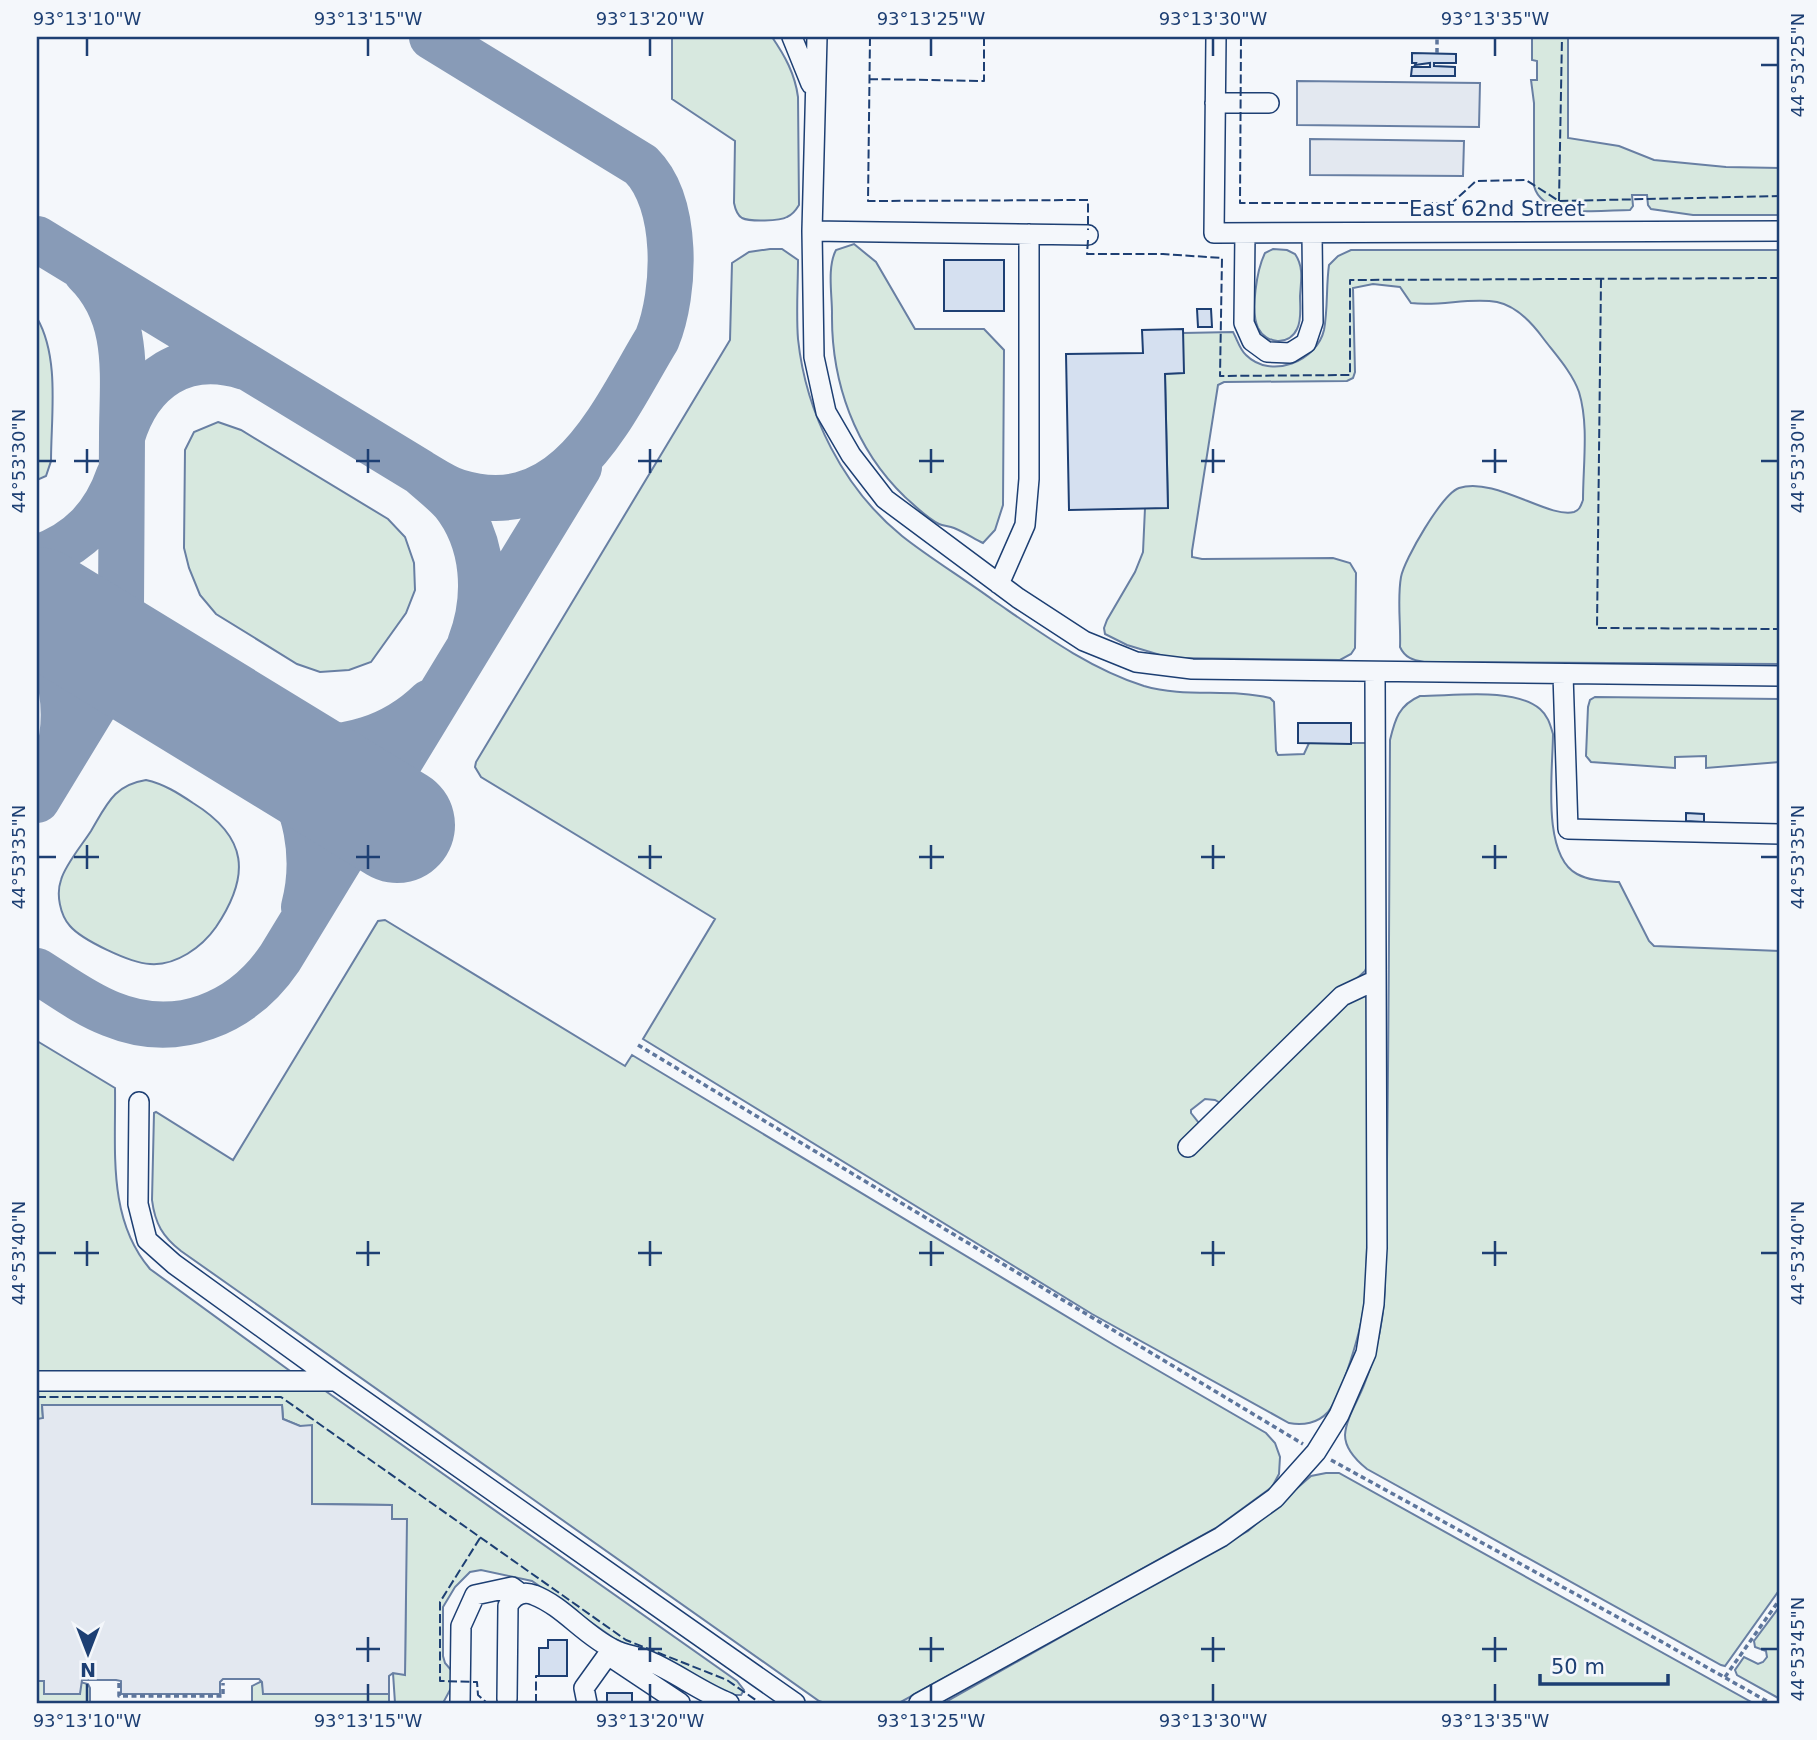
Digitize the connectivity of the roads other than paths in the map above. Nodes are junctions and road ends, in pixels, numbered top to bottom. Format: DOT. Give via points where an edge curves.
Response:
graph roads {
  1 [pos="792,37"];
  2 [pos="817,37"];
  3 [pos="1216,37"];
  4 [pos="816,99"];
  5 [pos="1215,103"];
  6 [pos="1269,103"];
  7 [pos="812,231"];
  8 [pos="1780,231"];
  9 [pos="1245,233"];
  10 [pos="1312,233"];
  11 [pos="1029,234"];
  12 [pos="1088,235"];
  13 [pos="999,584"];
  14 [pos="1374,673"];
  15 [pos="1563,674"];
  16 [pos="1780,676"];
  17 [pos="1780,834"];
  18 [pos="1376,980"];
  19 [pos="139,1102"];
  20 [pos="1188,1147"];
  21 [pos="37,1381"];
  22 [pos="337,1381"];
  23 [pos="520,1593"];
  24 [pos="610,1652"];
  25 [pos="507,1699"];
  26 [pos="460,1703"];
  27 [pos="587,1703"];
  28 [pos="680,1703"];
  29 [pos="729,1703"];
  30 [pos="795,1703"];
  31 [pos="919,1703"];
  1 -- 4 [label="street"];
  2 -- 4 [label="street"];
  3 -- 5 [label="street"];
  4 -- 7 [label="street"];
  5 -- 6 [label="street"];
  5 -- 9 [label="street, East 62nd Street" via="1213,233"];
  7 -- 11 [label="street"];
  7 -- 13 [label="street" via="814,357 826,412 851,456 885,499"];
  8 -- 10 [label="street, East 62nd Street"];
  9 -- 10 [label="street, East 62nd Street"];
  9 -- 10 [label="street" via="1244,323 1252,341 1268,352 1290,352 1306,343 1313,322"];
  11 -- 12 [label="street"];
  11 -- 13 [label="street" via="1029,479 1025,525"];
  13 -- 14 [label="street" via="1084,641 1136,662 1192,669"];
  14 -- 15 [label="street"];
  14 -- 18 [label="street"];
  15 -- 16 [label="street"];
  15 -- 17 [label="street" via="1568,830"];
  18 -- 20 [label="street" via="1342,996"];
  18 -- 31 [label="street" via="1374,1304 1366,1353 1339,1415 1316,1452 1275,1498 1221,1537"];
  19 -- 22 [label="street" via="138,1203 148,1240 174,1264"];
  21 -- 22 [label="street"];
  22 -- 30 [label="street"];
  23 -- 24 [label="street" via="538,1597"];
  23 -- 25 [label="street" via="508,1606"];
  23 -- 26 [label="street" via="512,1587 475,1595 461,1626"];
  24 -- 27 [label="street" via="584,1688"];
  24 -- 28 [label="street"];
  24 -- 29 [label="street" via="649,1661"];
}
